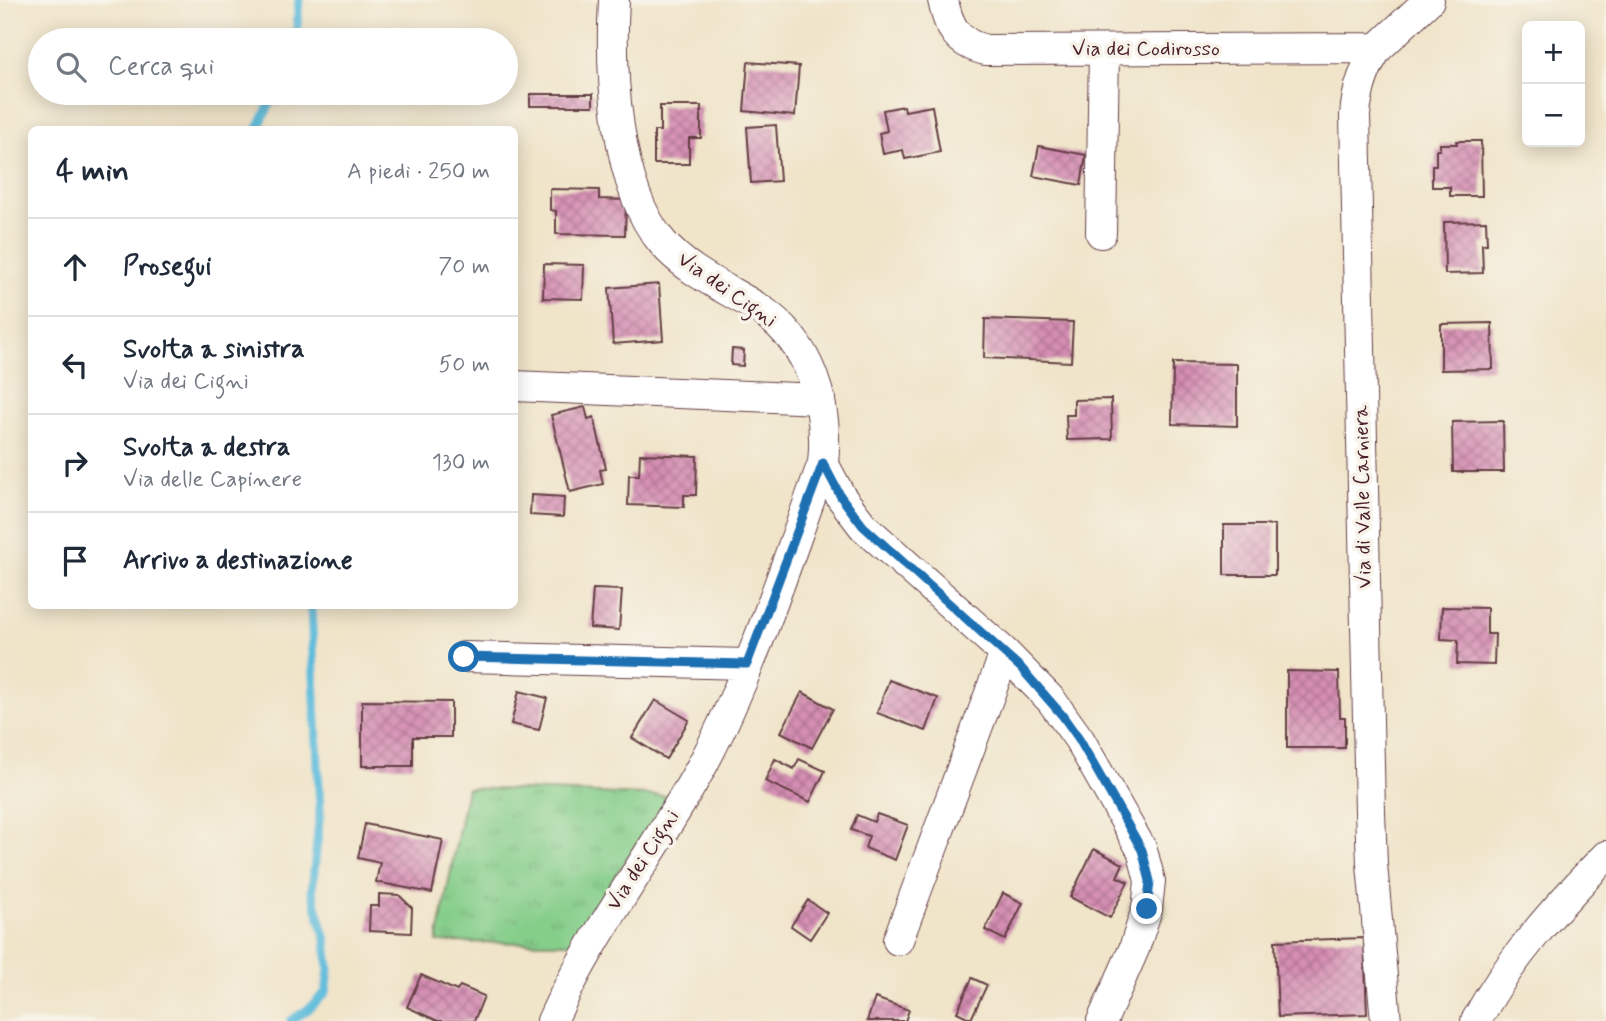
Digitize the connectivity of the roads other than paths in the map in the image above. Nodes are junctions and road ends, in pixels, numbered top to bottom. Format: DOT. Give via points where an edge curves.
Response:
graph roads {
  1 [pos="614,0"];
  2 [pos="943,0"];
  3 [pos="1429,0"];
  4 [pos="1378,48"];
  5 [pos="1104,50"];
  6 [pos="1101,233"];
  7 [pos="518,386"];
  8 [pos="820,399"];
  9 [pos="823,463"];
  10 [pos="1005,653"];
  11 [pos="464,657"];
  12 [pos="747,664"];
  13 [pos="1606,856"];
  14 [pos="898,940"];
  15 [pos="552,1021"];
  16 [pos="1102,1021"];
  17 [pos="1386,1021"];
  18 [pos="1475,1021"];
  1 -- 8 [label="street, Via dei Cigni" via="612,74 618,118 631,179 649,223 677,256 761,310 785,332 812,373"];
  2 -- 5 [label="street, Via dei Codirosso" via="955,34 977,48"];
  3 -- 4 [label="street, Via di Valle Carniera"];
  4 -- 5 [label="street, Via dei Codirosso"];
  4 -- 17 [label="street, Via di Valle Carniera" via="1361,80 1355,127 1370,812"];
  5 -- 6 [label="street"];
  7 -- 8 [label="street"];
  8 -- 9 [label="street, Via dei Cigni" via="825,428"];
  9 -- 10 [label="street" via="863,526"];
  9 -- 12 [label="street, Via dei Cigni"];
  10 -- 14 [label="street"];
  10 -- 16 [label="street" via="1072,729 1132,831 1149,870 1150,895 1140,936"];
  11 -- 12 [label="street"];
  12 -- 15 [label="street, Via dei Cigni" via="703,763 602,924"];
  13 -- 18 [label="street" via="1529,939"];
}
